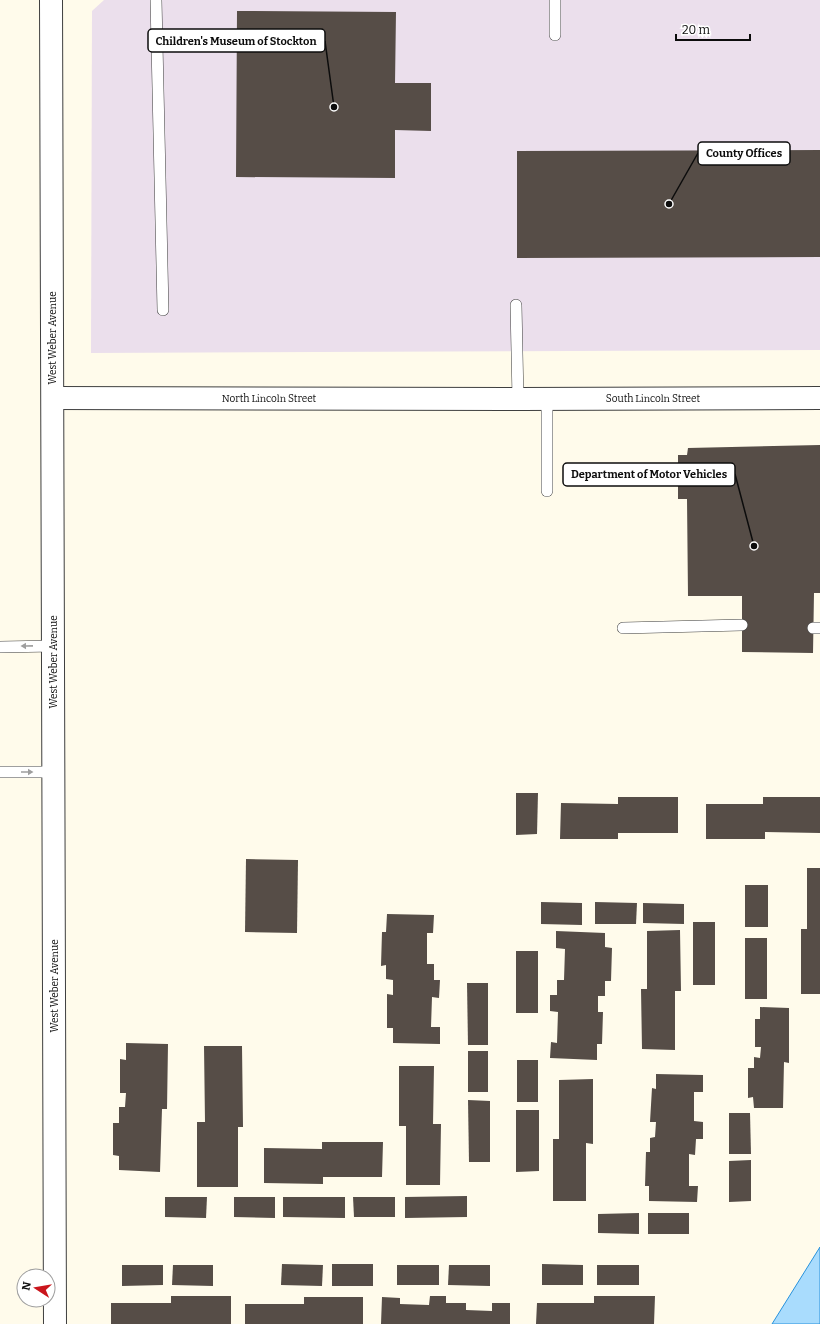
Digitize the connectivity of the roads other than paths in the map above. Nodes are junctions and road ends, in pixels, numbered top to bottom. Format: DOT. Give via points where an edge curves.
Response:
graph roads {
  1 [pos="51,0"];
  2 [pos="156,0"];
  3 [pos="555,0"];
  4 [pos="555,34"];
  5 [pos="516,305"];
  6 [pos="163,310"];
  7 [pos="53,398"];
  8 [pos="820,398"];
  9 [pos="485,399"];
  10 [pos="518,399"];
  11 [pos="547,399"];
  12 [pos="547,491"];
  13 [pos="742,625"];
  14 [pos="622,628"];
  15 [pos="54,646"];
  16 [pos="0,647"];
  17 [pos="0,772"];
  18 [pos="54,772"];
  19 [pos="55,1324"];
  1 -- 7 [label="street, West Weber Avenue"];
  2 -- 6 [label="lane"];
  3 -- 4 [label="lane"];
  5 -- 10 [label="lane"];
  7 -- 9 [label="street, North Lincoln Street"];
  7 -- 15 [label="street, West Weber Avenue"];
  8 -- 11 [label="street, South Lincoln Street"];
  9 -- 10 [label="street, South Lincoln Street"];
  10 -- 11 [label="street, South Lincoln Street"];
  11 -- 12 [label="lane"];
  13 -- 14 [label="lane"];
  15 -- 16 [label="lane, one-way"];
  15 -- 18 [label="street, West Weber Avenue"];
  17 -- 18 [label="lane, one-way"];
  18 -- 19 [label="street, West Weber Avenue"];
}
